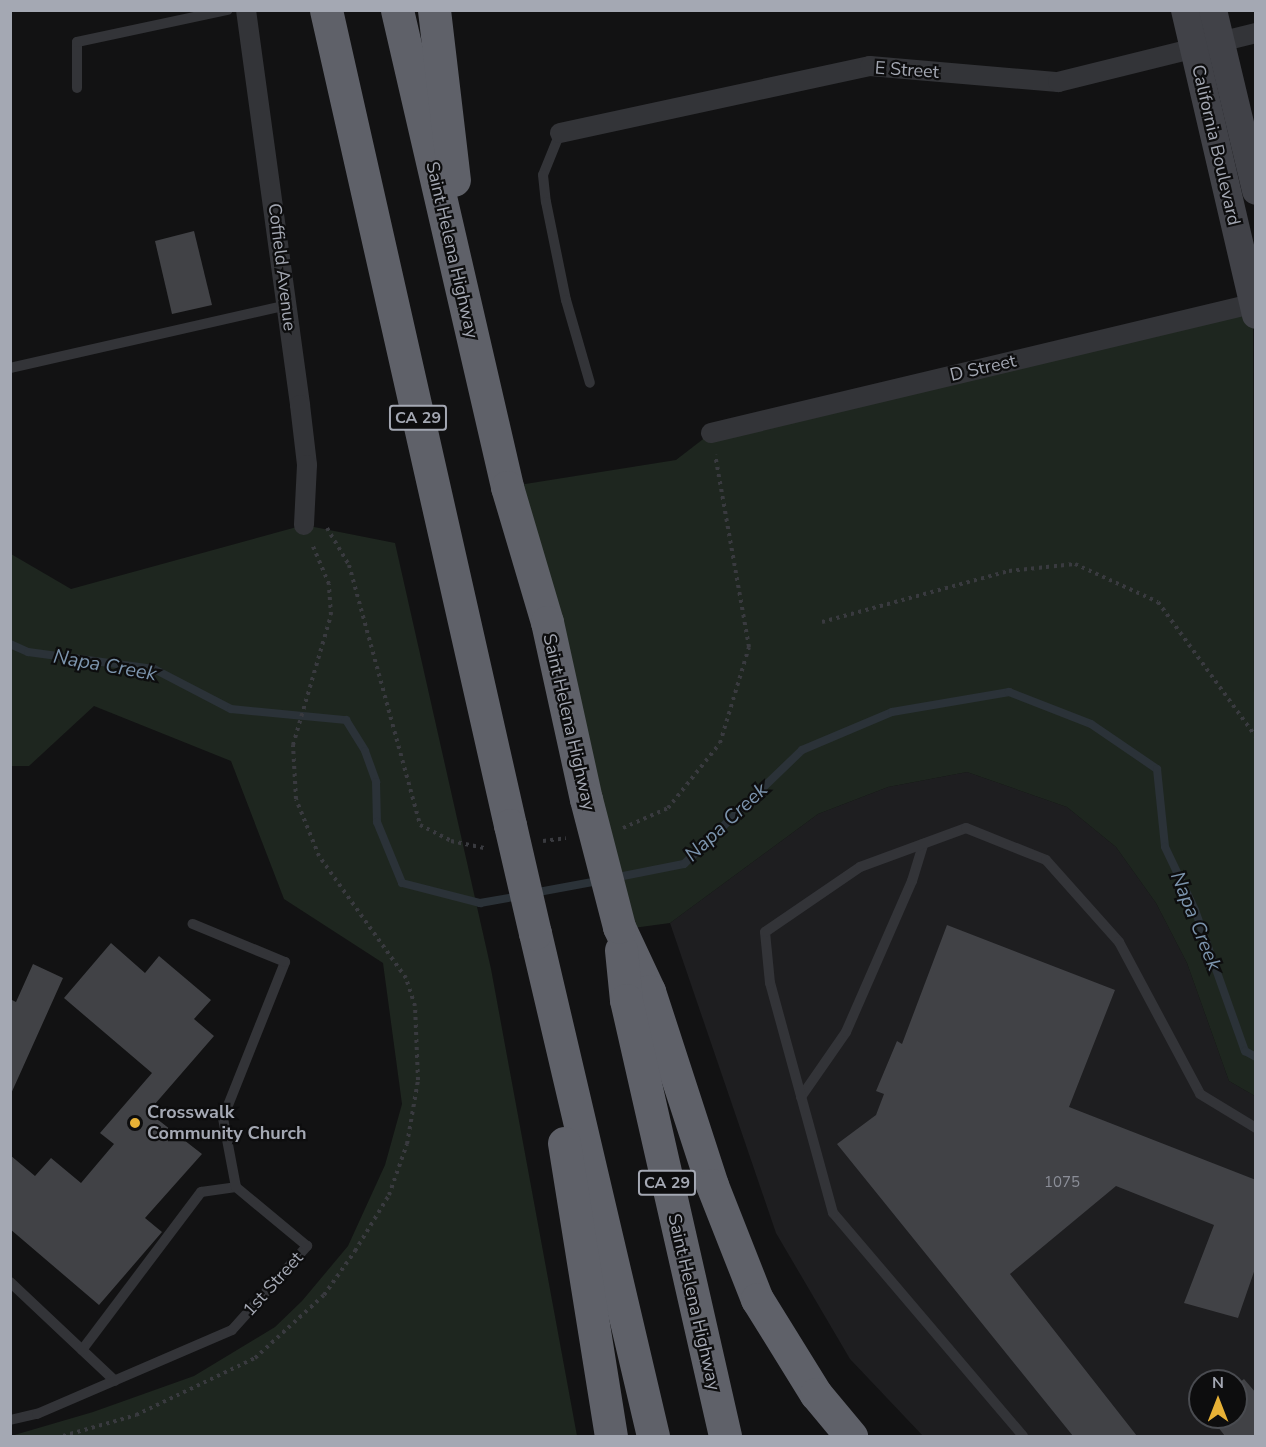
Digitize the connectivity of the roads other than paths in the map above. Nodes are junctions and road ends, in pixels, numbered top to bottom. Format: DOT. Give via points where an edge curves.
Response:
graph roads {
  1 [pos="228,10"];
  2 [pos="246,10"];
  3 [pos="326,10"];
  4 [pos="397,10"];
  5 [pos="434,10"];
  6 [pos="1185,10"];
  7 [pos="1214,10"];
  8 [pos="1256,33"];
  9 [pos="1220,41"];
  10 [pos="1193,48"];
  11 [pos="77,88"];
  12 [pos="560,133"];
  13 [pos="1256,191"];
  14 [pos="287,305"];
  15 [pos="1255,307"];
  16 [pos="473,343"];
  17 [pos="10,368"];
  18 [pos="590,383"];
  19 [pos="711,433"];
  20 [pos="304,525"];
  21 [pos="923,844"];
  22 [pos="193,924"];
  23 [pos="619,927"];
  24 [pos="535,933"];
  25 [pos="801,1097"];
  26 [pos="1256,1128"];
  27 [pos="236,1187"];
  28 [pos="10,1282"];
  29 [pos="703,1341"];
  30 [pos="82,1350"];
  31 [pos="115,1381"];
  32 [pos="10,1420"];
  33 [pos="611,1437"];
  34 [pos="653,1437"];
  35 [pos="725,1437"];
  36 [pos="732,1437"];
  37 [pos="851,1437"];
  38 [pos="1023,1437"];
  1 -- 11 [label="lane" via="77,42"];
  2 -- 14 [label="street, Coffield Avenue"];
  3 -- 24 [label="highway, CA 29, bridge"];
  4 -- 16 [label="highway, Saint Helena Highway / CA 29"];
  5 -- 16 [label="highway"];
  6 -- 10 [label="street, California Boulevard"];
  7 -- 9 [label="street, California Boulevard"];
  8 -- 9 [label="street, E Street"];
  9 -- 10 [label="street, E Street"];
  9 -- 13 [label="street, California Boulevard"];
  10 -- 12 [label="street, E Street" via="1058,82 870,66"];
  10 -- 15 [label="street, California Boulevard"];
  12 -- 18 [label="lane" via="543,176 546,202 566,300"];
  14 -- 17 [label="lane"];
  14 -- 20 [label="street, Coffield Avenue" via="307,465"];
  15 -- 19 [label="street, D Street"];
  16 -- 23 [label="highway, Saint Helena Highway / CA 29, bridge" via="507,487 547,622"];
  21 -- 25 [label="lane" via="912,881 846,1032"];
  21 -- 25 [label="lane" via="860,867 765,932 770,983"];
  21 -- 26 [label="lane" via="966,828 1046,860 1119,942 1200,1094"];
  22 -- 27 [label="lane" via="285,963 223,1118"];
  23 -- 29 [label="highway, Saint Helena Highway / CA 29" via="626,1000"];
  23 -- 37 [label="highway" via="649,991 712,1185 757,1299 816,1394"];
  24 -- 33 [label="highway"];
  24 -- 34 [label="highway, CA 29"];
  25 -- 38 [label="lane" via="833,1213"];
  27 -- 30 [label="lane" via="201,1192"];
  27 -- 31 [label="lane, 1st Street" via="307,1246 232,1330"];
  28 -- 30 [label="lane"];
  29 -- 35 [label="highway, Saint Helena Highway / CA 29"];
  29 -- 36 [label="highway"];
  30 -- 31 [label="lane"];
  31 -- 32 [label="lane, 1st Street" via="37,1414"];
}
